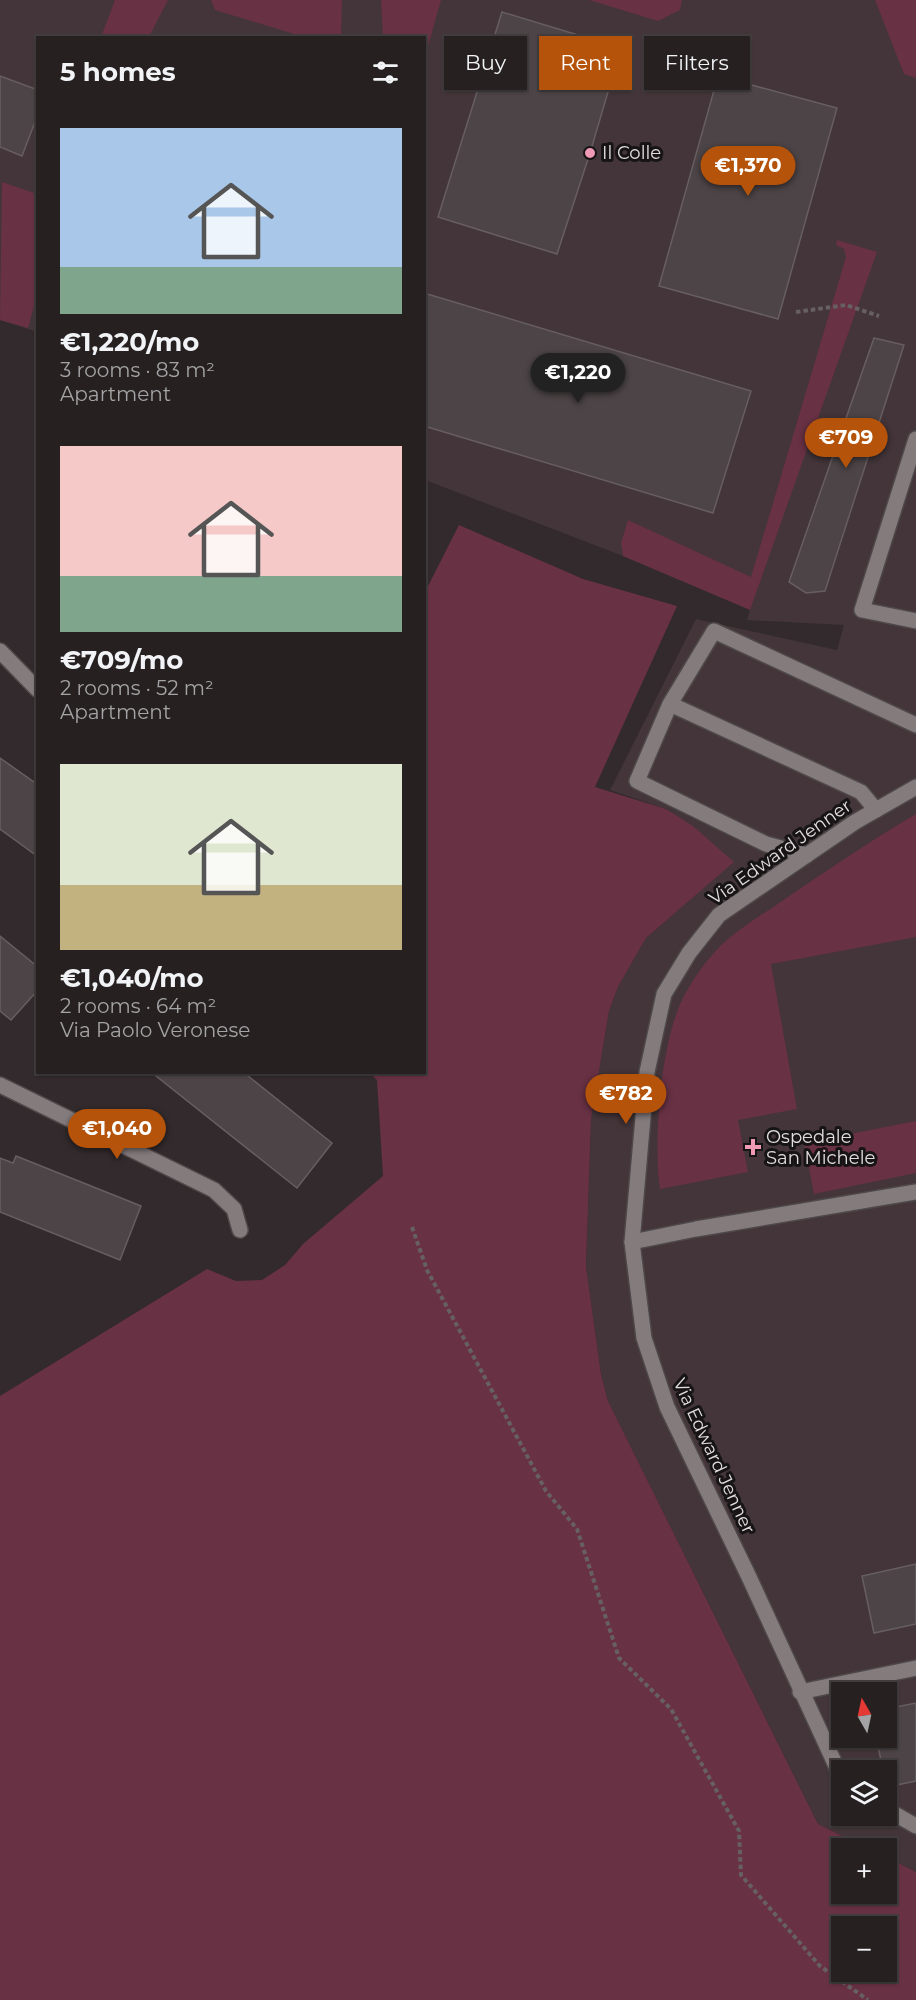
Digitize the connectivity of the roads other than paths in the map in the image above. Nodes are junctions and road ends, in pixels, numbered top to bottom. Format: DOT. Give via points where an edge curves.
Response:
graph roads {
  1 [pos="916,439"];
  2 [pos="916,621"];
  3 [pos="0,651"];
  4 [pos="36,688"];
  5 [pos="670,704"];
  6 [pos="916,724"];
  7 [pos="916,787"];
  8 [pos="876,810"];
  9 [pos="807,855"];
  10 [pos="0,1085"];
  11 [pos="916,1192"];
  12 [pos="240,1230"];
  13 [pos="633,1242"];
  14 [pos="916,1668"];
  15 [pos="800,1692"];
  16 [pos="833,1760"];
  17 [pos="897,1815"];
  18 [pos="916,1826"];
  1 -- 2 [label="street" via="862,610"];
  3 -- 4 [label="street"];
  5 -- 6 [label="street" via="714,631"];
  5 -- 8 [label="street" via="861,792"];
  5 -- 9 [label="street" via="638,780 766,844"];
  7 -- 8 [label="street, Via Edward Jenner"];
  8 -- 9 [label="street, Via Edward Jenner"];
  9 -- 13 [label="street, Via Edward Jenner" via="720,915 689,953 664,994 647,1072"];
  10 -- 12 [label="street" via="214,1190 234,1209"];
  11 -- 13 [label="street"];
  13 -- 15 [label="street, Via Edward Jenner" via="644,1338 667,1407"];
  14 -- 15 [label="street"];
  15 -- 16 [label="street, Via Edward Jenner"];
  17 -- 18 [label="street"];
}
